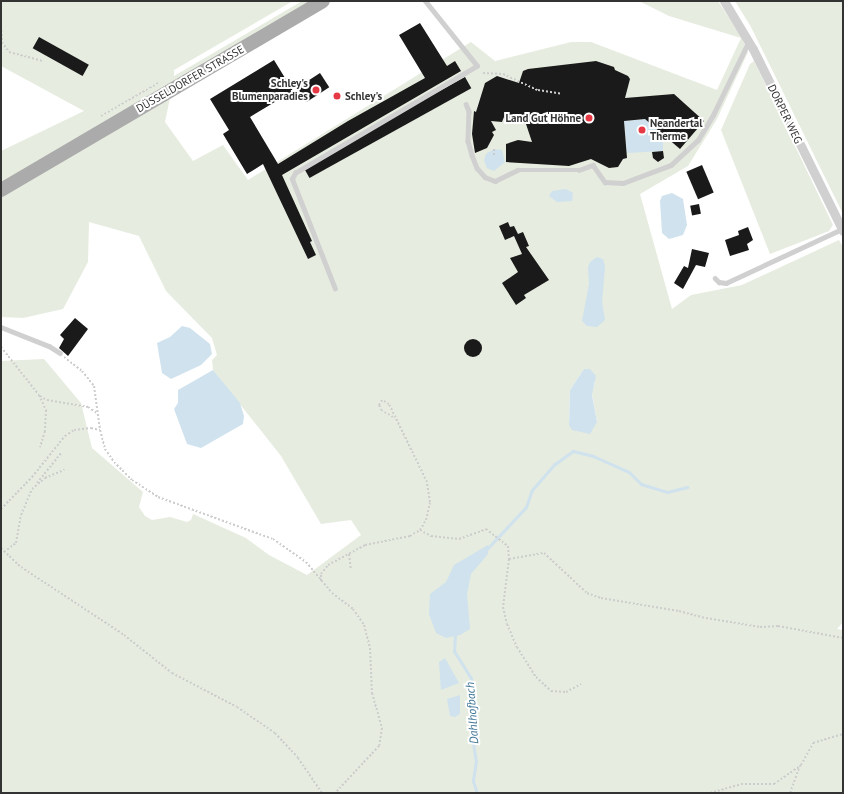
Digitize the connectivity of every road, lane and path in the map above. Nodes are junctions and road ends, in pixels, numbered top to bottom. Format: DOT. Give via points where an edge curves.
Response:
graph roads {
  1 [pos="323,1"];
  2 [pos="425,1"];
  3 [pos="724,1"];
  4 [pos="1,26"];
  5 [pos="749,41"];
  6 [pos="42,61"];
  7 [pos="483,73"];
  8 [pos="562,94"];
  9 [pos="466,104"];
  10 [pos="494,149"];
  11 [pos="494,157"];
  12 [pos="1,190"];
  13 [pos="842,230"];
  14 [pos="715,278"];
  15 [pos="335,289"];
  16 [pos="1,326"];
  17 [pos="1,347"];
  18 [pos="60,353"];
  19 [pos="38,395"];
  20 [pos="97,413"];
  21 [pos="394,417"];
  22 [pos="100,430"];
  23 [pos="40,447"];
  24 [pos="61,453"];
  25 [pos="64,470"];
  26 [pos="34,487"];
  27 [pos="1,509"];
  28 [pos="420,530"];
  29 [pos="1,548"];
  30 [pos="4,552"];
  31 [pos="349,554"];
  32 [pos="509,558"];
  33 [pos="351,570"];
  34 [pos="321,581"];
  35 [pos="843,638"];
  36 [pos="581,684"];
  37 [pos="843,734"];
  38 [pos="801,765"];
  39 [pos="322,793"];
  40 [pos="335,793"];
  41 [pos="710,793"];
  42 [pos="790,793"];
  1 -- 12 [label="main road, DÜSSELDORFER STRASSE"];
  2 -- 15 [label="lane" via="477,66 295,173 292,179"];
  3 -- 5 [label="street, DORPER WEG"];
  4 -- 6 [label="path" via="2,42 9,52"];
  5 -- 9 [label="lane" via="698,140 671,165 624,183 605,182 593,165 579,170 523,169 495,181 485,177 477,168 468,141 469,111"];
  5 -- 13 [label="street, DORPER WEG"];
  7 -- 8 [label="path" via="503,74 538,90"];
  10 -- 11 [label="path"];
  13 -- 14 [label="lane, DORPER WEG" via="726,283"];
  16 -- 18 [label="lane"];
  17 -- 19 [label="path"];
  18 -- 20 [label="path" via="82,371 94,386"];
  19 -- 20 [label="path" via="47,400 88,407"];
  19 -- 23 [label="path" via="46,410 45,430"];
  20 -- 22 [label="path"];
  21 -- 21 [label="path" via="389,404 382,400 379,405 381,410"];
  21 -- 28 [label="path" via="429,489 428,514"];
  22 -- 27 [label="path" via="84,428 65,436 32,477"];
  22 -- 34 [label="path" via="109,456 132,480 158,497 273,539 306,562"];
  24 -- 26 [label="path"];
  25 -- 26 [label="path" via="45,478"];
  26 -- 30 [label="path" via="22,512 16,542"];
  28 -- 31 [label="path" via="404,539 365,545"];
  28 -- 32 [label="path" via="431,536 455,539 486,528 508,546"];
  29 -- 30 [label="path"];
  30 -- 39 [label="path" via="21,568 142,648 172,673 237,707 274,733 298,758"];
  31 -- 33 [label="path"];
  31 -- 34 [label="path" via="324,568"];
  32 -- 35 [label="path" via="540,553 548,555 587,593 601,598 679,610 760,627 778,626"];
  32 -- 36 [label="path" via="503,590 504,615 526,663 551,691 566,692"];
  34 -- 40 [label="path" via="332,593 353,608 364,625 370,648 372,693 382,728 379,746"];
  37 -- 38 [label="path" via="813,743"];
  38 -- 41 [label="path" via="774,784 741,784"];
  38 -- 42 [label="path"];
}
